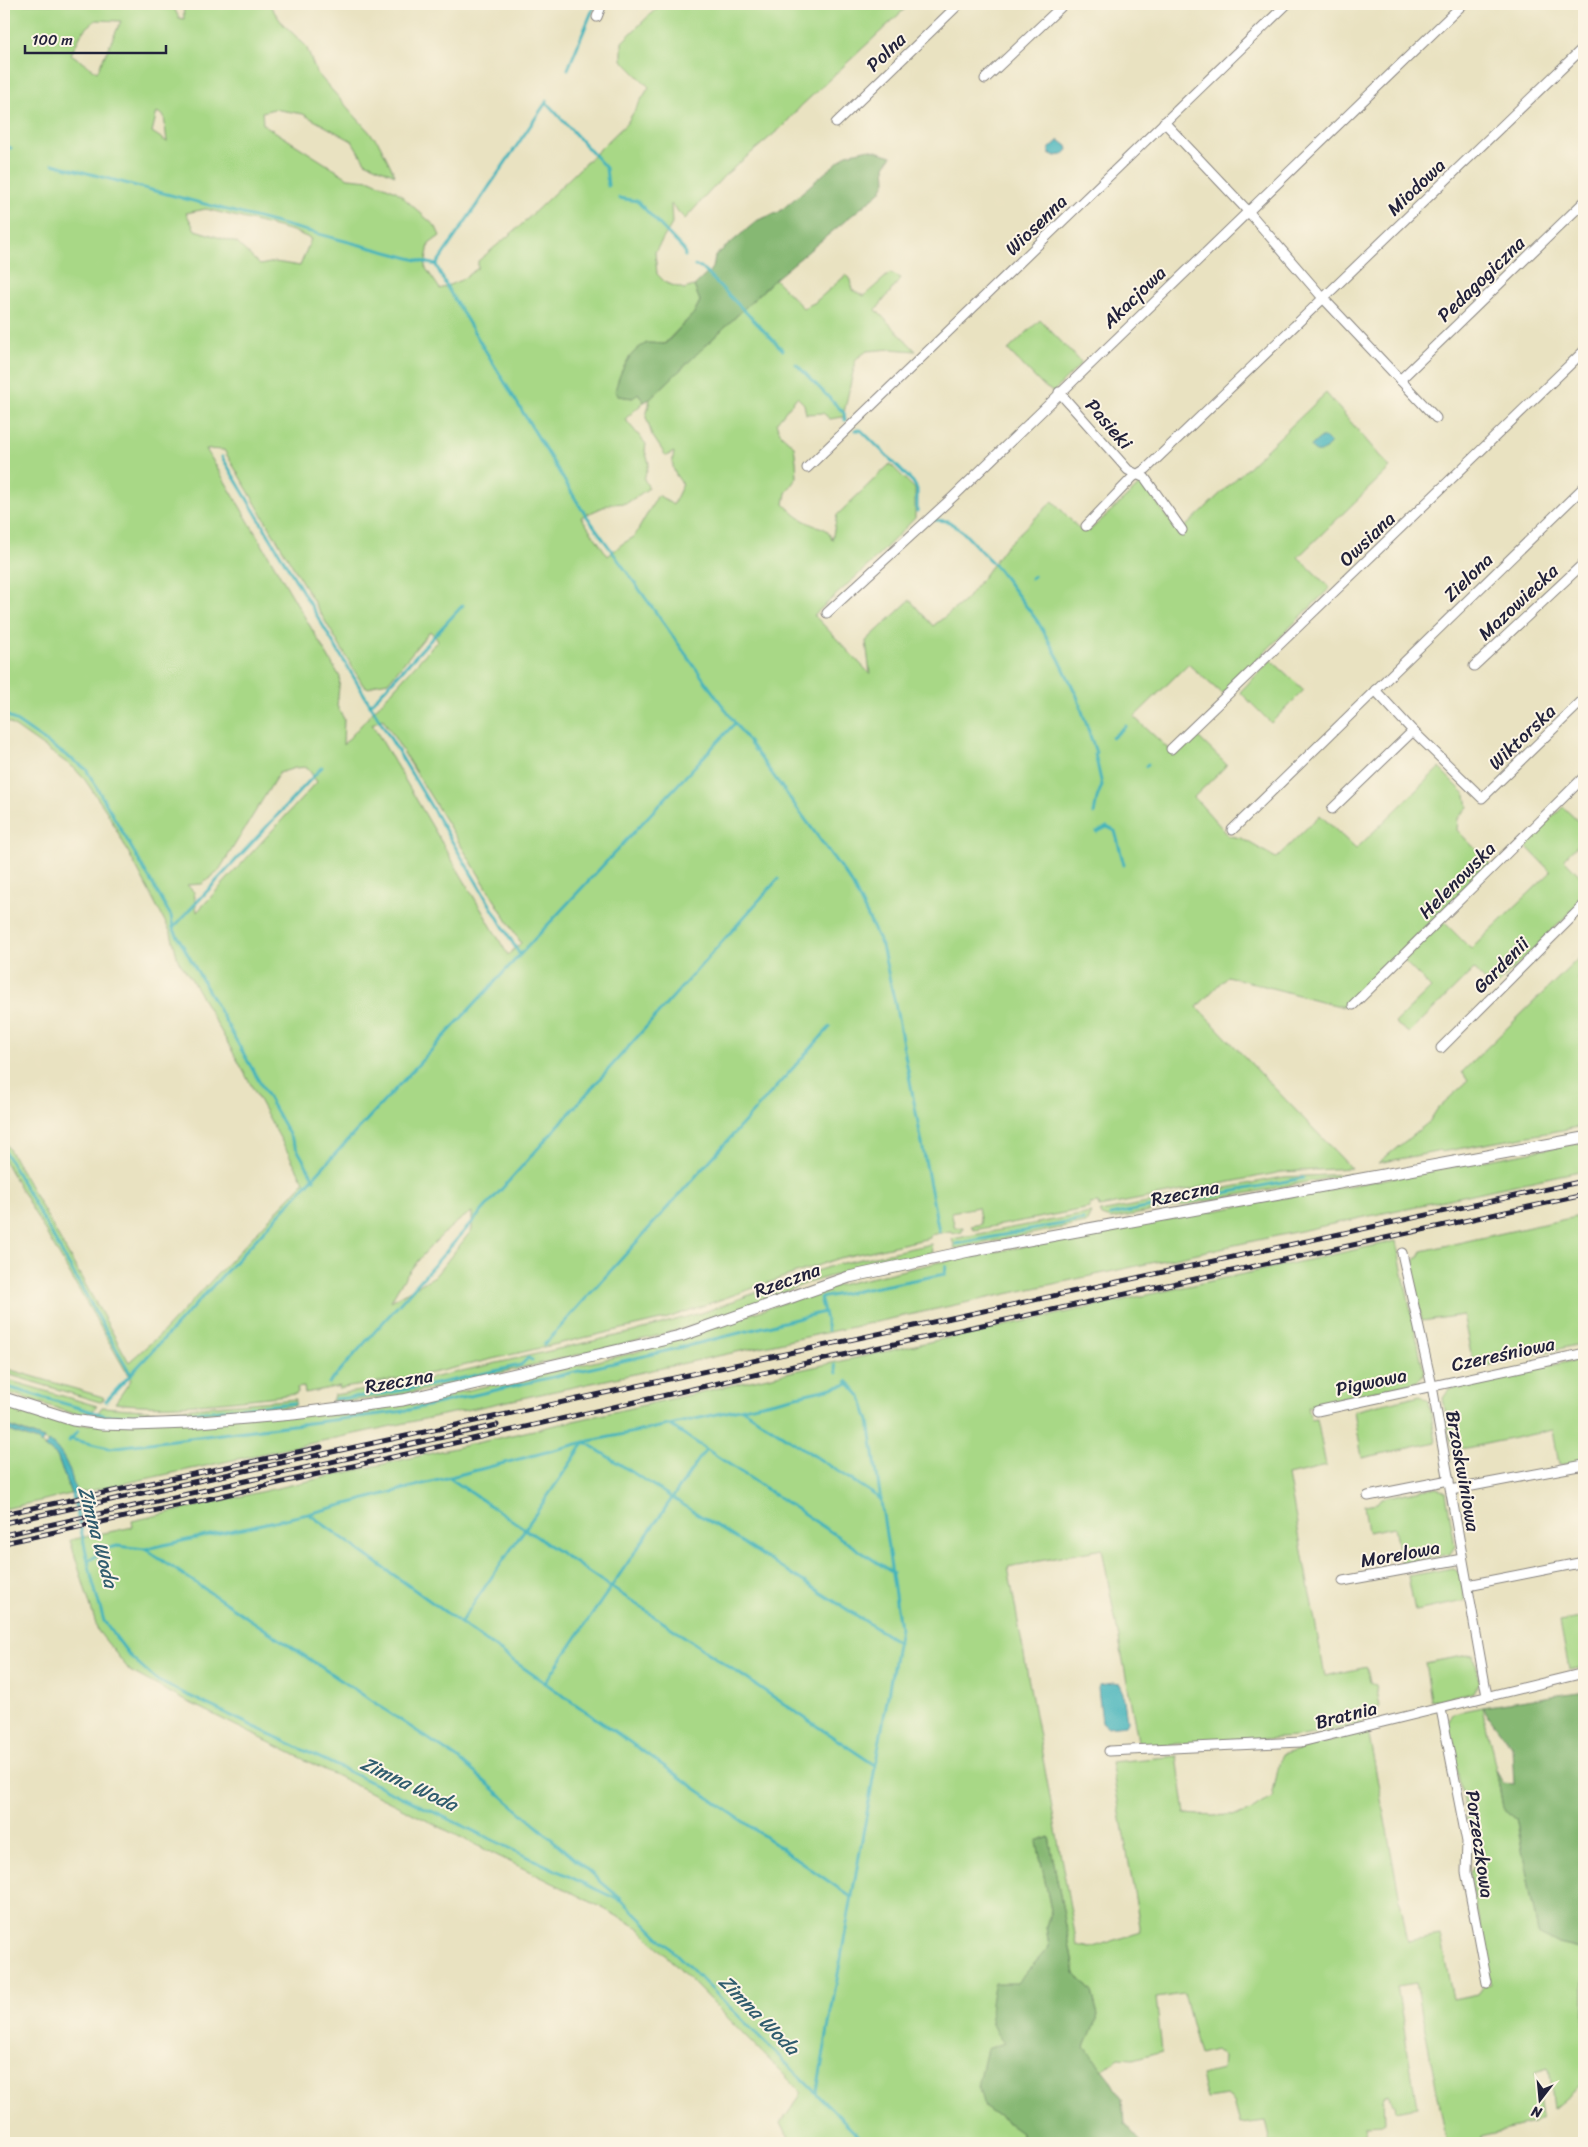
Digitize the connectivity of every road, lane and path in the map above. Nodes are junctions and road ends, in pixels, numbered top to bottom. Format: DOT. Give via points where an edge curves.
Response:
graph roads {
  1 [pos="602,4"];
  2 [pos="959,4"];
  3 [pos="1064,4"];
  4 [pos="1287,4"];
  5 [pos="1463,4"];
  6 [pos="597,17"];
  7 [pos="1584,47"];
  8 [pos="985,79"];
  9 [pos="1164,122"];
  10 [pos="836,123"];
  11 [pos="1584,202"];
  12 [pos="1247,210"];
  13 [pos="1323,298"];
  14 [pos="1584,351"];
  15 [pos="1400,380"];
  16 [pos="1060,392"];
  17 [pos="1436,418"];
  18 [pos="807,468"];
  19 [pos="1137,474"];
  20 [pos="1584,487"];
  21 [pos="1086,526"];
  22 [pos="1182,530"];
  23 [pos="1584,563"];
  24 [pos="827,613"];
  25 [pos="1474,666"];
  26 [pos="1375,690"];
  27 [pos="1584,699"];
  28 [pos="1413,731"];
  29 [pos="1171,749"];
  30 [pos="1584,777"];
  31 [pos="1332,810"];
  32 [pos="1232,830"];
  33 [pos="1584,905"];
  34 [pos="1352,1005"];
  35 [pos="1441,1048"];
  36 [pos="1584,1138"];
  37 [pos="1402,1253"];
  38 [pos="1581,1354"];
  39 [pos="1432,1386"];
  40 [pos="4,1398"];
  41 [pos="1317,1411"];
  42 [pos="1584,1465"];
  43 [pos="1449,1480"];
  44 [pos="1451,1490"];
  45 [pos="1368,1496"];
  46 [pos="1462,1559"];
  47 [pos="1584,1562"];
  48 [pos="1343,1581"];
  49 [pos="1468,1585"];
  50 [pos="1584,1673"];
  51 [pos="1488,1696"];
  52 [pos="1441,1709"];
  53 [pos="1109,1751"];
  54 [pos="1487,1983"];
  1 -- 6 [label="street"];
  2 -- 10 [label="street, Polna"];
  3 -- 8 [label="street"];
  4 -- 9 [label="street, Wiosenna"];
  5 -- 12 [label="street, Akacjowa"];
  7 -- 13 [label="street, Miodowa"];
  9 -- 12 [label="street"];
  9 -- 18 [label="street, Wiosenna"];
  11 -- 15 [label="street, Pedagogiczna"];
  12 -- 13 [label="street"];
  12 -- 16 [label="street, Akacjowa"];
  13 -- 15 [label="street"];
  13 -- 19 [label="street, Miodowa" via="1146,469"];
  14 -- 29 [label="street, Owsiana"];
  15 -- 17 [label="street"];
  16 -- 19 [label="street, Pasieki" via="1126,468"];
  16 -- 24 [label="street, Akacjowa" via="954,496"];
  19 -- 21 [label="street, Miodowa"];
  19 -- 22 [label="street, Pasieki" via="1145,478"];
  20 -- 26 [label="street, Zielona"];
  23 -- 25 [label="street, Mazowiecka"];
  26 -- 28 [label="street"];
  26 -- 32 [label="street, Zielona"];
  27 -- 28 [label="street, Wiktorska" via="1482,798"];
  28 -- 31 [label="street"];
  30 -- 34 [label="street, Helenowska"];
  33 -- 35 [label="street, Gardenii"];
  36 -- 40 [label="street, Rzeczna" via="969,1251 849,1277 680,1336 403,1400 293,1414 133,1425 73,1420"];
  37 -- 39 [label="street, Brzoskwiniowa"];
  38 -- 39 [label="street, Czereśniowa"];
  39 -- 41 [label="street, Pigwowa"];
  39 -- 43 [label="street, Brzoskwiniowa"];
  42 -- 44 [label="street"];
  43 -- 44 [label="street, Brzoskwiniowa"];
  43 -- 45 [label="street"];
  44 -- 46 [label="street, Brzoskwiniowa"];
  46 -- 48 [label="street, Morelowa"];
  46 -- 49 [label="street, Brzoskwiniowa"];
  47 -- 49 [label="street"];
  49 -- 51 [label="street, Brzoskwiniowa"];
  50 -- 51 [label="street, Bratnia"];
  51 -- 52 [label="street, Bratnia"];
  52 -- 53 [label="street, Bratnia" via="1301,1742"];
  52 -- 54 [label="street, Porzeczkowa" via="1467,1842 1466,1872"];
}
